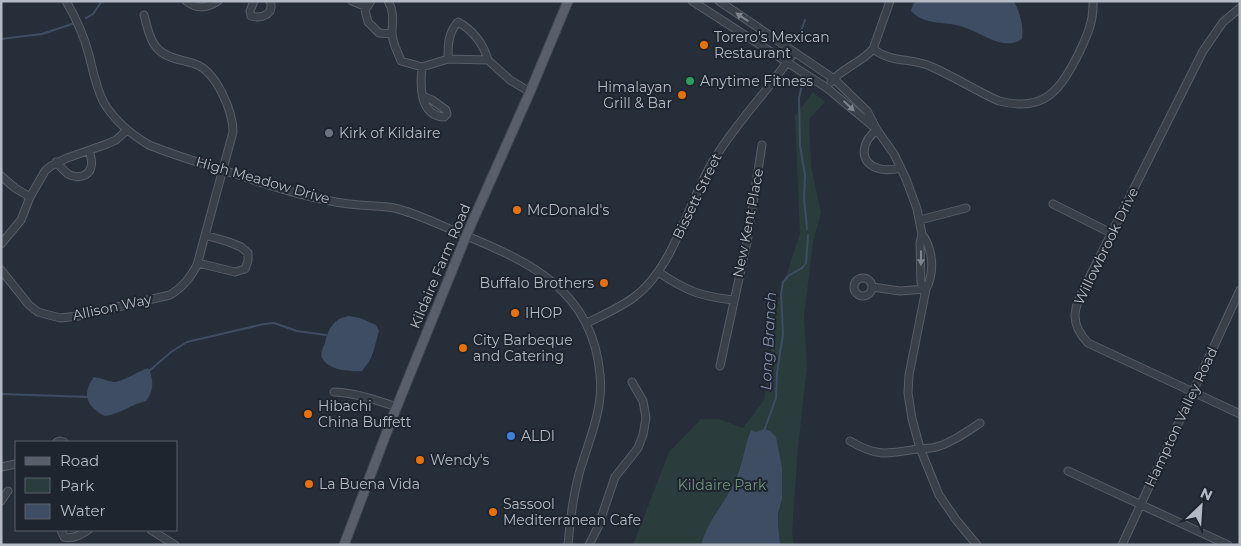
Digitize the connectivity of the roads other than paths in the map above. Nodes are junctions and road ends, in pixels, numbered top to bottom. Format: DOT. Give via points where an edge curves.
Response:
graph roads {
  1 [pos="66,1"];
  2 [pos="186,1"];
  3 [pos="218,1"];
  4 [pos="254,1"];
  5 [pos="270,1"];
  6 [pos="352,1"];
  7 [pos="388,1"];
  8 [pos="568,1"];
  9 [pos="692,1"];
  10 [pos="719,1"];
  11 [pos="890,1"];
  12 [pos="1093,1"];
  13 [pos="369,4"];
  14 [pos="1240,8"];
  15 [pos="144,15"];
  16 [pos="392,34"];
  17 [pos="873,48"];
  18 [pos="794,52"];
  19 [pos="448,59"];
  20 [pos="488,60"];
  21 [pos="788,62"];
  22 [pos="422,67"];
  23 [pos="834,79"];
  24 [pos="827,88"];
  25 [pos="530,92"];
  26 [pos="422,96"];
  27 [pos="127,130"];
  28 [pos="877,130"];
  29 [pos="762,145"];
  30 [pos="90,151"];
  31 [pos="56,162"];
  32 [pos="901,168"];
  33 [pos="222,170"];
  34 [pos="1,176"];
  35 [pos="30,197"];
  36 [pos="1053,204"];
  37 [pos="966,208"];
  38 [pos="920,220"];
  39 [pos="1111,233"];
  40 [pos="205,236"];
  41 [pos="466,236"];
  42 [pos="1,244"];
  43 [pos="198,262"];
  44 [pos="1,270"];
  45 [pos="658,272"];
  46 [pos="872,287"];
  47 [pos="926,290"];
  48 [pos="1240,290"];
  49 [pos="733,300"];
  50 [pos="587,323"];
  51 [pos="720,366"];
  52 [pos="632,382"];
  53 [pos="334,392"];
  54 [pos="1192,393"];
  55 [pos="397,408"];
  56 [pos="1240,414"];
  57 [pos="980,423"];
  58 [pos="850,441"];
  59 [pos="920,448"];
  60 [pos="15,464"];
  61 [pos="1,467"];
  62 [pos="1068,471"];
  63 [pos="8,491"];
  64 [pos="1,501"];
  65 [pos="1140,504"];
  66 [pos="61,531"];
  67 [pos="86,531"];
  68 [pos="153,531"];
  69 [pos="175,545"];
  70 [pos="344,545"];
  71 [pos="568,545"];
  72 [pos="589,545"];
  73 [pos="977,545"];
  74 [pos="1122,545"];
  75 [pos="1228,545"];
  1 -- 27 [label="street, High Meadow Drive" via="85,41 104,103"];
  2 -- 3 [label="street" via="204,8"];
  4 -- 5 [label="street" via="250,11 251,16 256,17 271,12"];
  6 -- 13 [label="street"];
  7 -- 16 [label="street" via="392,9"];
  8 -- 25 [label="main road, Kildaire Farm Road"];
  9 -- 21 [label="street"];
  18 -- 10 [label="street, one-way"];
  11 -- 17 [label="street"];
  12 -- 17 [label="street" via="1088,34 1064,81 1048,96 1030,103 999,101 933,67 896,60"];
  13 -- 16 [label="street" via="365,10 368,22 379,34"];
  14 -- 39 [label="street, Willowbrook Drive" via="1223,22 1203,51"];
  15 -- 33 [label="street, Allison Way" via="159,50 202,67 216,83 233,124"];
  16 -- 22 [label="street" via="402,61"];
  17 -- 23 [label="street"];
  18 -- 21 [label="street, Bissett Street"];
  18 -- 23 [label="street"];
  19 -- 20 [label="street"];
  19 -- 20 [label="street" via="448,39 458,22 476,35"];
  19 -- 22 [label="street"];
  20 -- 25 [label="street" via="510,80"];
  21 -- 24 [label="street"];
  21 -- 45 [label="street, Bissett Street" via="713,160"];
  22 -- 26 [label="street"];
  23 -- 24 [label="street"];
  23 -- 28 [label="street" via="867,111"];
  24 -- 28 [label="street, one-way"];
  25 -- 41 [label="main road, Kildaire Farm Road"];
  27 -- 30 [label="street" via="116,140"];
  27 -- 33 [label="street, High Meadow Drive" via="149,145"];
  28 -- 32 [label="street"];
  28 -- 32 [label="street" via="864,146 868,161 874,168 882,170"];
  29 -- 49 [label="street, New Kent Place" via="747,242"];
  30 -- 31 [label="street"];
  30 -- 31 [label="street" via="92,165 84,176 69,175"];
  31 -- 35 [label="street" via="45,171"];
  32 -- 38 [label="street"];
  33 -- 40 [label="street, Allison Way"];
  33 -- 41 [label="street, High Meadow Drive" via="308,196 406,211"];
  34 -- 35 [label="street"];
  35 -- 42 [label="street" via="22,220"];
  36 -- 39 [label="street"];
  37 -- 38 [label="street"];
  38 -- 47 [label="street" via="931,258"];
  39 -- 54 [label="street, Willowbrook Drive" via="1077,301 1075,320 1079,332 1096,348"];
  40 -- 43 [label="street, Allison Way"];
  40 -- 43 [label="street" via="242,247 248,253 248,261 245,269 234,272"];
  41 -- 50 [label="street, High Meadow Drive" via="510,254 544,275 569,296"];
  41 -- 55 [label="main road, Kildaire Farm Road"];
  43 -- 44 [label="street, Allison Way" via="188,281 170,295 60,318 38,312 28,305"];
  45 -- 49 [label="street" via="695,293"];
  45 -- 50 [label="street, Bissett Street" via="635,297"];
  46 -- 47 [label="street"];
  47 -- 59 [label="street" via="908,384 912,419"];
  48 -- 54 [label="street, Hampton Valley Road"];
  49 -- 51 [label="street, New Kent Place"];
  50 -- 71 [label="street, High Meadow Drive" via="599,362 600,396 596,421 574,494"];
  52 -- 72 [label="street" via="644,400 646,418 643,435 638,448 615,477"];
  53 -- 55 [label="street" via="373,398"];
  54 -- 56 [label="street, Willowbrook Drive"];
  54 -- 65 [label="street, Hampton Valley Road"];
  55 -- 70 [label="main road, Kildaire Farm Road"];
  57 -- 59 [label="street" via="936,448"];
  58 -- 59 [label="street" via="865,450 883,454"];
  59 -- 73 [label="street" via="942,500"];
  60 -- 61 [label="street"];
  62 -- 65 [label="street"];
  63 -- 64 [label="street"];
  65 -- 74 [label="street, Hampton Valley Road"];
  65 -- 75 [label="street"];
  66 -- 67 [label="street" via="64,537 70,538"];
  68 -- 69 [label="street"];
}
